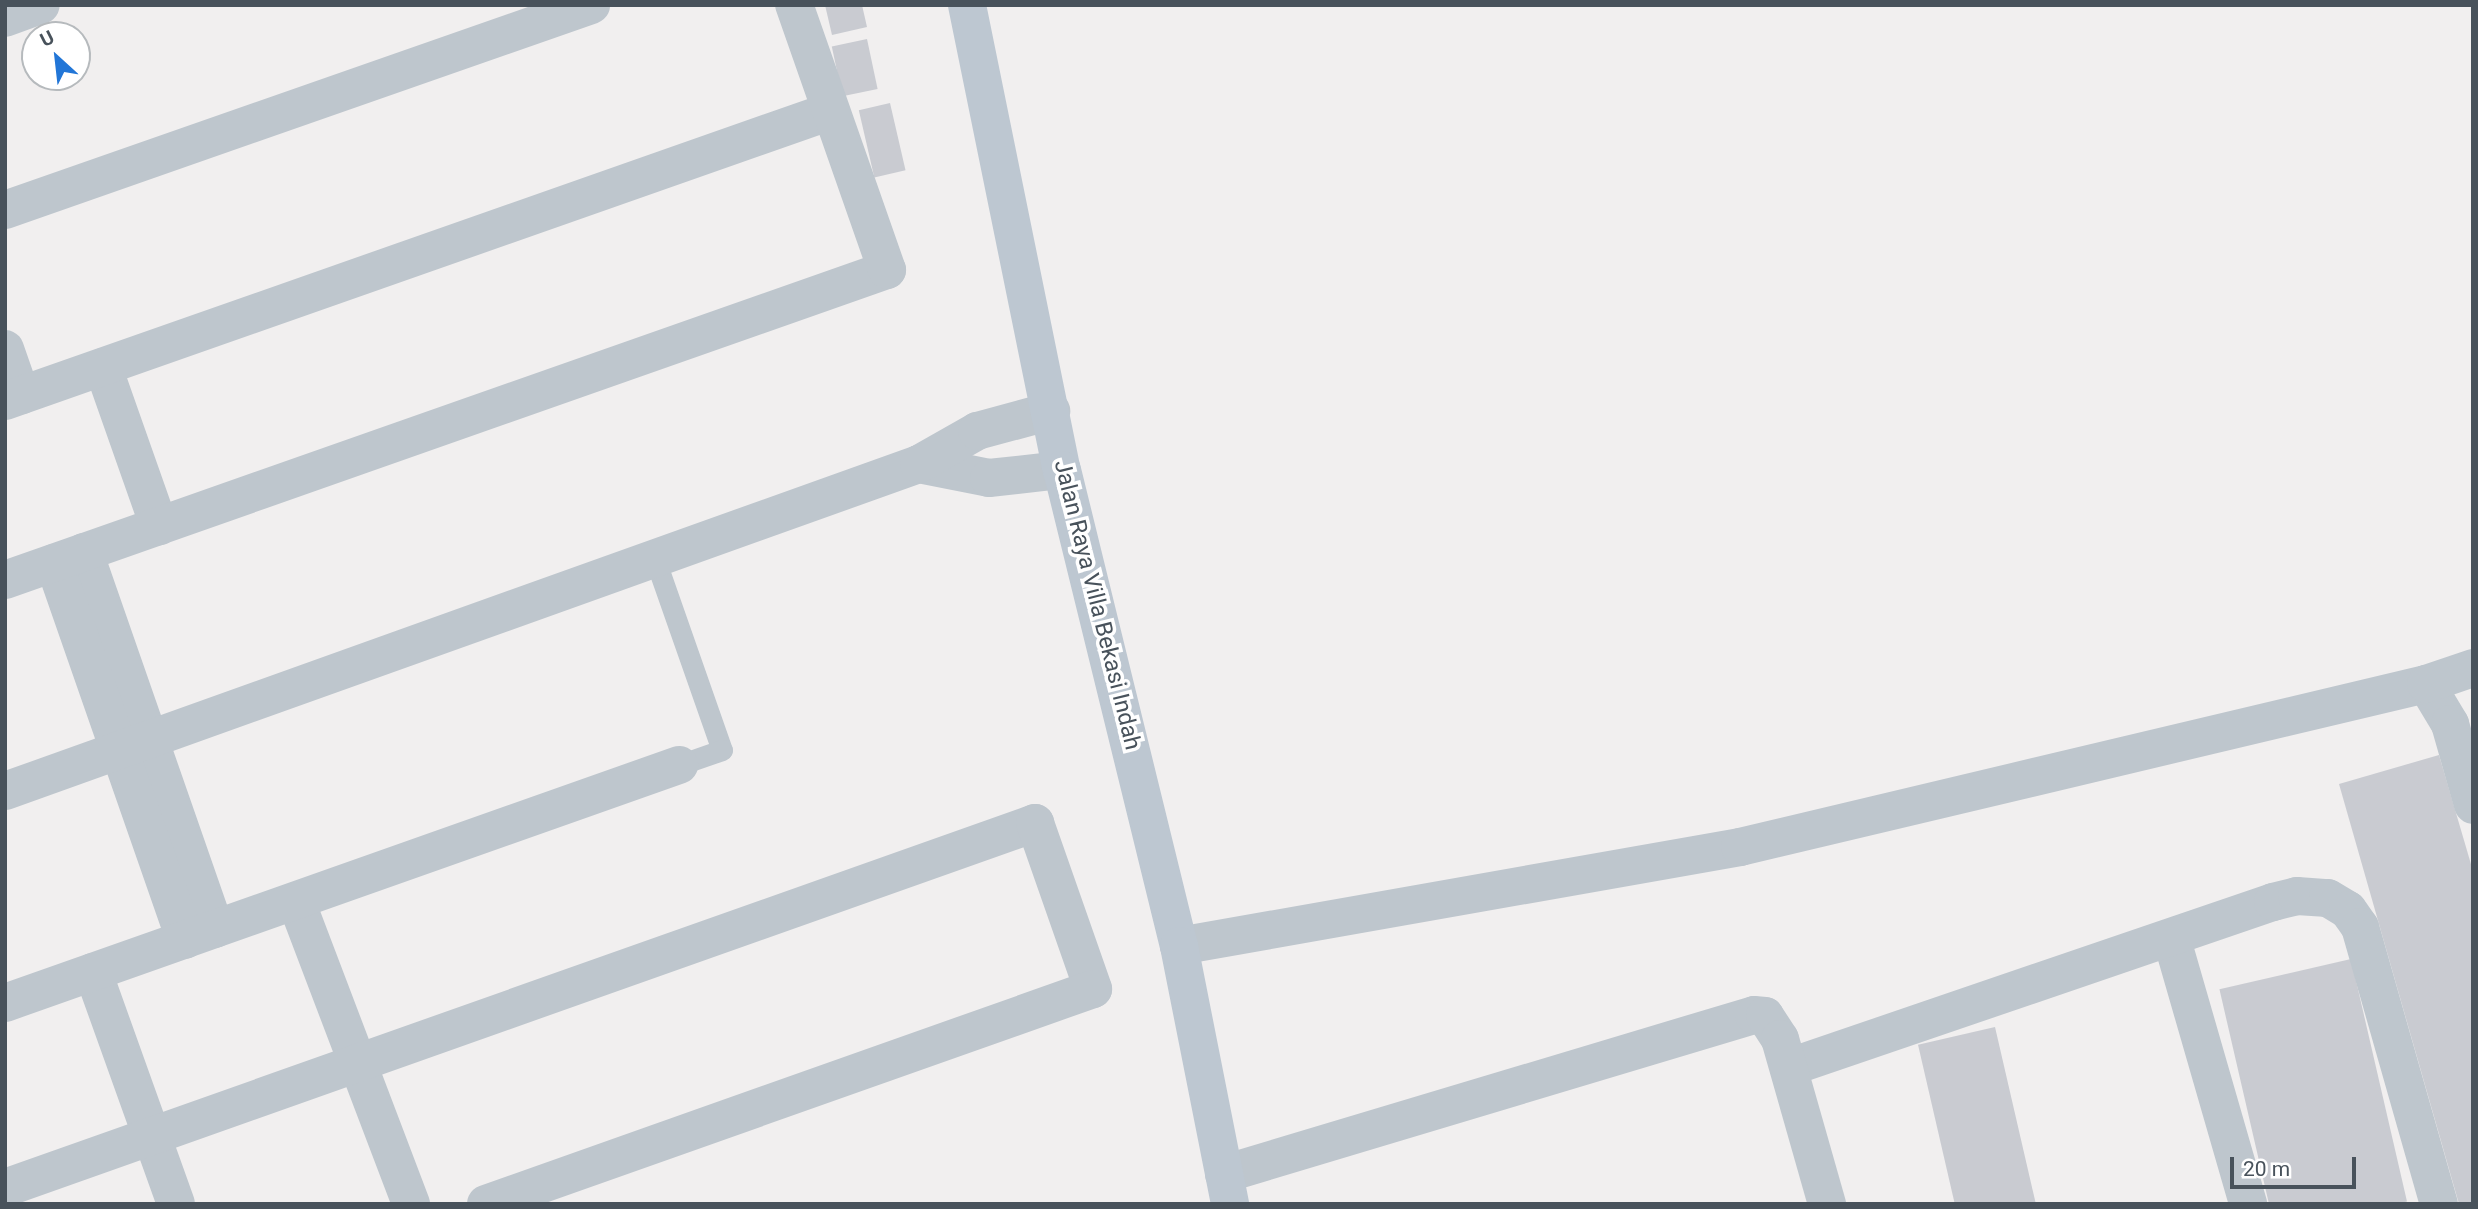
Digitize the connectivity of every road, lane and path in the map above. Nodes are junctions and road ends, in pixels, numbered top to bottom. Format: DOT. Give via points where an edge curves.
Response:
graph roads {
  1 [pos="41,5"];
  2 [pos="591,5"];
  3 [pos="794,5"];
  4 [pos="967,5"];
  5 [pos="5,18"];
  6 [pos="831,111"];
  7 [pos="5,210"];
  8 [pos="5,349"];
  9 [pos="103,367"];
  10 [pos="13,398"];
  11 [pos="1051,411"];
  12 [pos="919,464"];
  13 [pos="1062,470"];
  14 [pos="159,526"];
  15 [pos="69,558"];
  16 [pos="655,559"];
  17 [pos="5,580"];
  18 [pos="2473,668"];
  19 [pos="2426,684"];
  20 [pos="134,746"];
  21 [pos="679,765"];
  22 [pos="5,792"];
  23 [pos="2473,806"];
  24 [pos="296,901"];
  25 [pos="200,934"];
  26 [pos="2172,940"];
  27 [pos="1179,946"];
  28 [pos="93,972"];
  29 [pos="5,1003"];
  30 [pos="358,1063"];
  31 [pos="1790,1067"];
  32 [pos="152,1136"];
  33 [pos="5,1188"];
  34 [pos="1227,1189"];
  35 [pos="176,1204"];
  36 [pos="411,1204"];
  37 [pos="486,1204"];
  38 [pos="1827,1204"];
  39 [pos="2248,1204"];
  40 [pos="2439,1204"];
  1 -- 5 [label="street"];
  2 -- 7 [label="street"];
  3 -- 6 [label="street"];
  4 -- 11 [label="main road, Jalan Raya Villa Bekasi Indah"];
  6 -- 9 [label="street"];
  6 -- 14 [label="street" via="887,270"];
  8 -- 10 [label="street"];
  9 -- 10 [label="street"];
  9 -- 14 [label="street"];
  11 -- 12 [label="street" via="977,431"];
  11 -- 13 [label="main road, Jalan Raya Villa Bekasi Indah"];
  12 -- 13 [label="street" via="989,478"];
  12 -- 16 [label="street"];
  13 -- 27 [label="main road, Jalan Raya Villa Bekasi Indah"];
  14 -- 15 [label="street"];
  15 -- 17 [label="street"];
  15 -- 20 [label="street"];
  16 -- 20 [label="street"];
  16 -- 21 [label="lane" via="722,750"];
  18 -- 19 [label="street"];
  19 -- 23 [label="street" via="2450,724"];
  19 -- 27 [label="street" via="1740,847"];
  20 -- 22 [label="street"];
  20 -- 25 [label="street"];
  21 -- 24 [label="street"];
  24 -- 25 [label="street"];
  24 -- 30 [label="street"];
  25 -- 28 [label="street"];
  26 -- 31 [label="street"];
  26 -- 39 [label="street"];
  26 -- 40 [label="street" via="2297,896 2328,898 2348,909 2360,927"];
  27 -- 34 [label="main road, Jalan Raya Villa Bekasi Indah"];
  28 -- 29 [label="street"];
  28 -- 32 [label="street"];
  30 -- 32 [label="street"];
  30 -- 36 [label="street"];
  30 -- 37 [label="street" via="1035,823 1093,989"];
  31 -- 34 [label="street" via="1774,1027 1765,1017 1754,1015"];
  31 -- 38 [label="street"];
  32 -- 33 [label="street"];
  32 -- 35 [label="street"];
}
